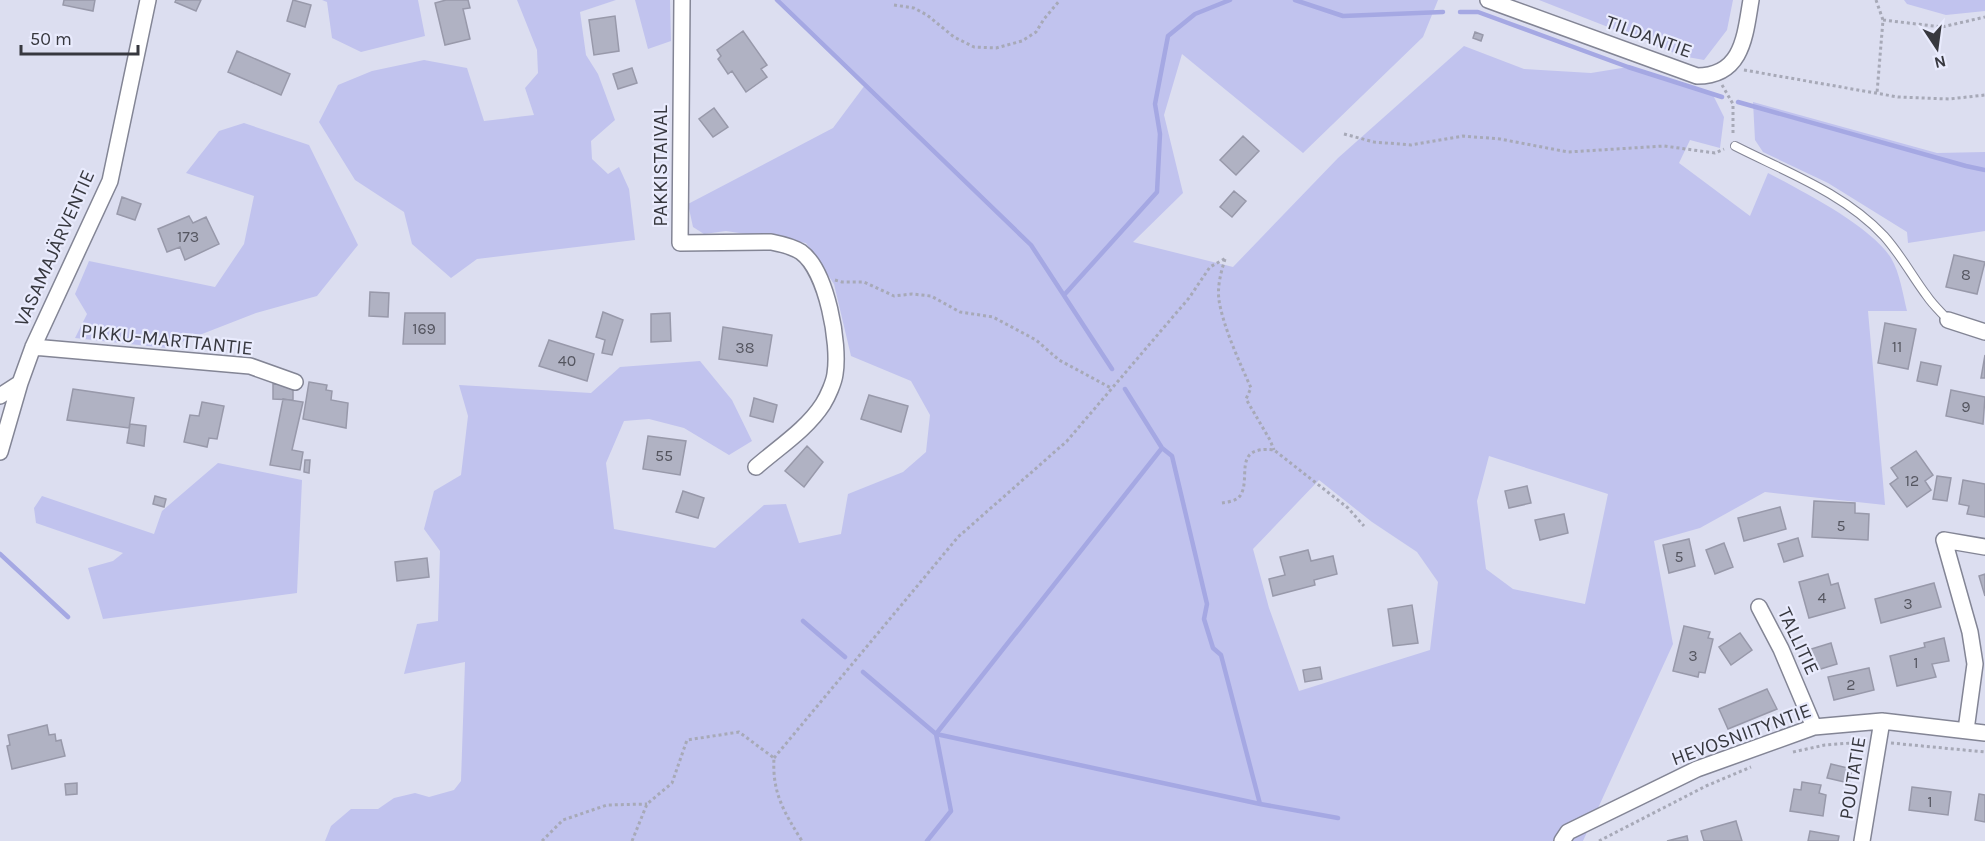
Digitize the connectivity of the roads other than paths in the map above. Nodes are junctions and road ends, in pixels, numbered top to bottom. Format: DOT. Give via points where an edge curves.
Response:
graph roads {
  1 [pos="148,0"];
  2 [pos="682,0"];
  3 [pos="1488,0"];
  4 [pos="1751,0"];
  5 [pos="1735,146"];
  6 [pos="1948,320"];
  7 [pos="1985,332"];
  8 [pos="33,347"];
  9 [pos="295,382"];
  10 [pos="20,383"];
  11 [pos="0,396"];
  12 [pos="0,452"];
  13 [pos="756,466"];
  14 [pos="1985,547"];
  15 [pos="1759,606"];
  16 [pos="1882,721"];
  17 [pos="1814,727"];
  18 [pos="1966,730"];
  19 [pos="1985,733"];
  20 [pos="1562,841"];
  21 [pos="1862,841"];
  1 -- 8 [label="street, VASAMAJÄRVENTIE" via="110,181"];
  2 -- 13 [label="street, PAKKISTAIVAL" via="680,243 771,242 801,252 821,283 836,343 835,375 824,403 806,424"];
  3 -- 4 [label="street, TILDANTIE" via="1697,75 1722,70 1737,55"];
  5 -- 6 [label="lane" via="1804,178 1882,234"];
  6 -- 7 [label="street"];
  8 -- 9 [label="street, PIKKU-MARTTANTIE" via="250,366"];
  8 -- 10 [label="street, VASAMAJÄRVENTIE"];
  10 -- 11 [label="street"];
  10 -- 12 [label="street, VASAMAJÄRVENTIE"];
  14 -- 18 [label="street" via="1944,540 1975,664"];
  15 -- 17 [label="street, TALLITIE"];
  16 -- 17 [label="street, HEVOSNIITYNTIE"];
  16 -- 18 [label="street, HEVOSNIITYNTIE"];
  16 -- 21 [label="street, POUTATIE"];
  17 -- 20 [label="street, HEVOSNIITYNTIE" via="1697,769 1568,832"];
  18 -- 19 [label="street, HEVOSNIITYNTIE"];
}
